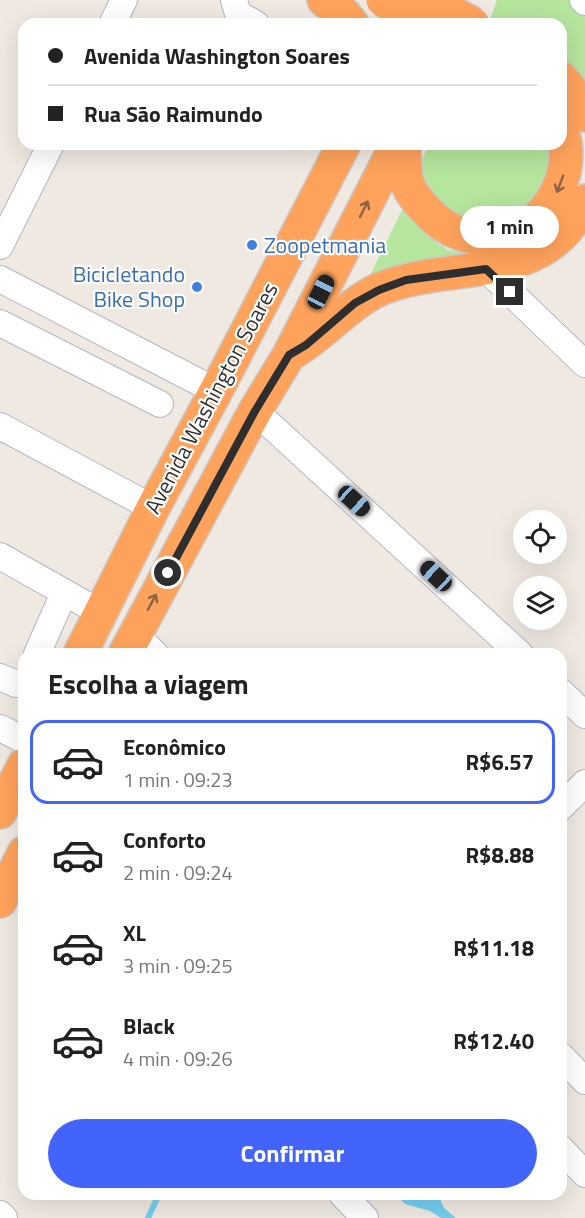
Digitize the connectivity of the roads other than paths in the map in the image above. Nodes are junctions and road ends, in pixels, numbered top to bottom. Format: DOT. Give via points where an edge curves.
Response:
graph roads {
  1 [pos="124,0"];
  2 [pos="234,0"];
  3 [pos="324,0"];
  4 [pos="383,0"];
  5 [pos="418,0"];
  6 [pos="429,0"];
  7 [pos="463,0"];
  8 [pos="115,18"];
  9 [pos="245,18"];
  10 [pos="347,18"];
  11 [pos="409,18"];
  12 [pos="416,18"];
  13 [pos="455,18"];
  14 [pos="462,18"];
  15 [pos="567,85"];
  16 [pos="585,115"];
  17 [pos="48,150"];
  18 [pos="341,150"];
  19 [pos="394,150"];
  20 [pos="404,150"];
  21 [pos="565,150"];
  22 [pos="585,201"];
  23 [pos="0,246"];
  24 [pos="486,258"];
  25 [pos="0,279"];
  26 [pos="0,323"];
  27 [pos="289,355"];
  28 [pos="585,364"];
  29 [pos="216,391"];
  30 [pos="160,404"];
  31 [pos="255,411"];
  32 [pos="0,426"];
  33 [pos="153,507"];
  34 [pos="0,556"];
  35 [pos="64,593"];
  36 [pos="101,613"];
  37 [pos="138,647"];
  38 [pos="40,648"];
  39 [pos="83,648"];
  40 [pos="513,648"];
  41 [pos="0,677"];
  42 [pos="18,683"];
  43 [pos="567,698"];
  44 [pos="585,715"];
  45 [pos="0,728"];
  46 [pos="18,737"];
  47 [pos="18,777"];
  48 [pos="585,783"];
  49 [pos="567,801"];
  50 [pos="0,812"];
  51 [pos="18,865"];
  52 [pos="0,901"];
  53 [pos="567,1062"];
  54 [pos="585,1081"];
  55 [pos="567,1155"];
  56 [pos="585,1174"];
  57 [pos="348,1200"];
  58 [pos="0,1214"];
  59 [pos="4,1218"];
  60 [pos="365,1218"];
  1 -- 8 [label="street"];
  2 -- 9 [label="street" via="238,14"];
  3 -- 10 [label="highway"];
  4 -- 12 [label="highway, bridge"];
  5 -- 11 [label="highway"];
  6 -- 14 [label="highway, bridge"];
  7 -- 13 [label="highway"];
  15 -- 16 [label="highway"];
  17 -- 23 [label="street"];
  18 -- 29 [label="highway, Avenida Washington Soares"];
  27 -- 19 [label="highway, Avenida Washington Soares, one-way"];
  20 -- 24 [label="highway" via="408,185 416,199 436,222"];
  21 -- 24 [label="highway, one-way" via="563,179 544,213 527,228 501,237"];
  22 -- 24 [label="highway" via="573,222 553,242 529,256"];
  24 -- 27 [label="highway" via="379,290 355,303"];
  24 -- 28 [label="street"];
  25 -- 29 [label="street"];
  26 -- 30 [label="street"];
  27 -- 31 [label="highway, Avenida Washington Soares"];
  29 -- 33 [label="highway, Avenida Washington Soares"];
  37 -- 31 [label="highway, Avenida Washington Soares, one-way"];
  31 -- 40 [label="street"];
  32 -- 33 [label="street"];
  33 -- 36 [label="highway, Avenida Washington Soares"];
  34 -- 35 [label="street"];
  35 -- 36 [label="street"];
  35 -- 38 [label="street"];
  36 -- 39 [label="highway, Avenida Washington Soares"];
  41 -- 42 [label="street"];
  43 -- 44 [label="street"];
  45 -- 46 [label="street"];
  47 -- 50 [label="highway"];
  48 -- 49 [label="street"];
  51 -- 52 [label="highway"];
  53 -- 54 [label="street"];
  55 -- 56 [label="street"];
  57 -- 60 [label="street"];
  58 -- 59 [label="street"];
}
